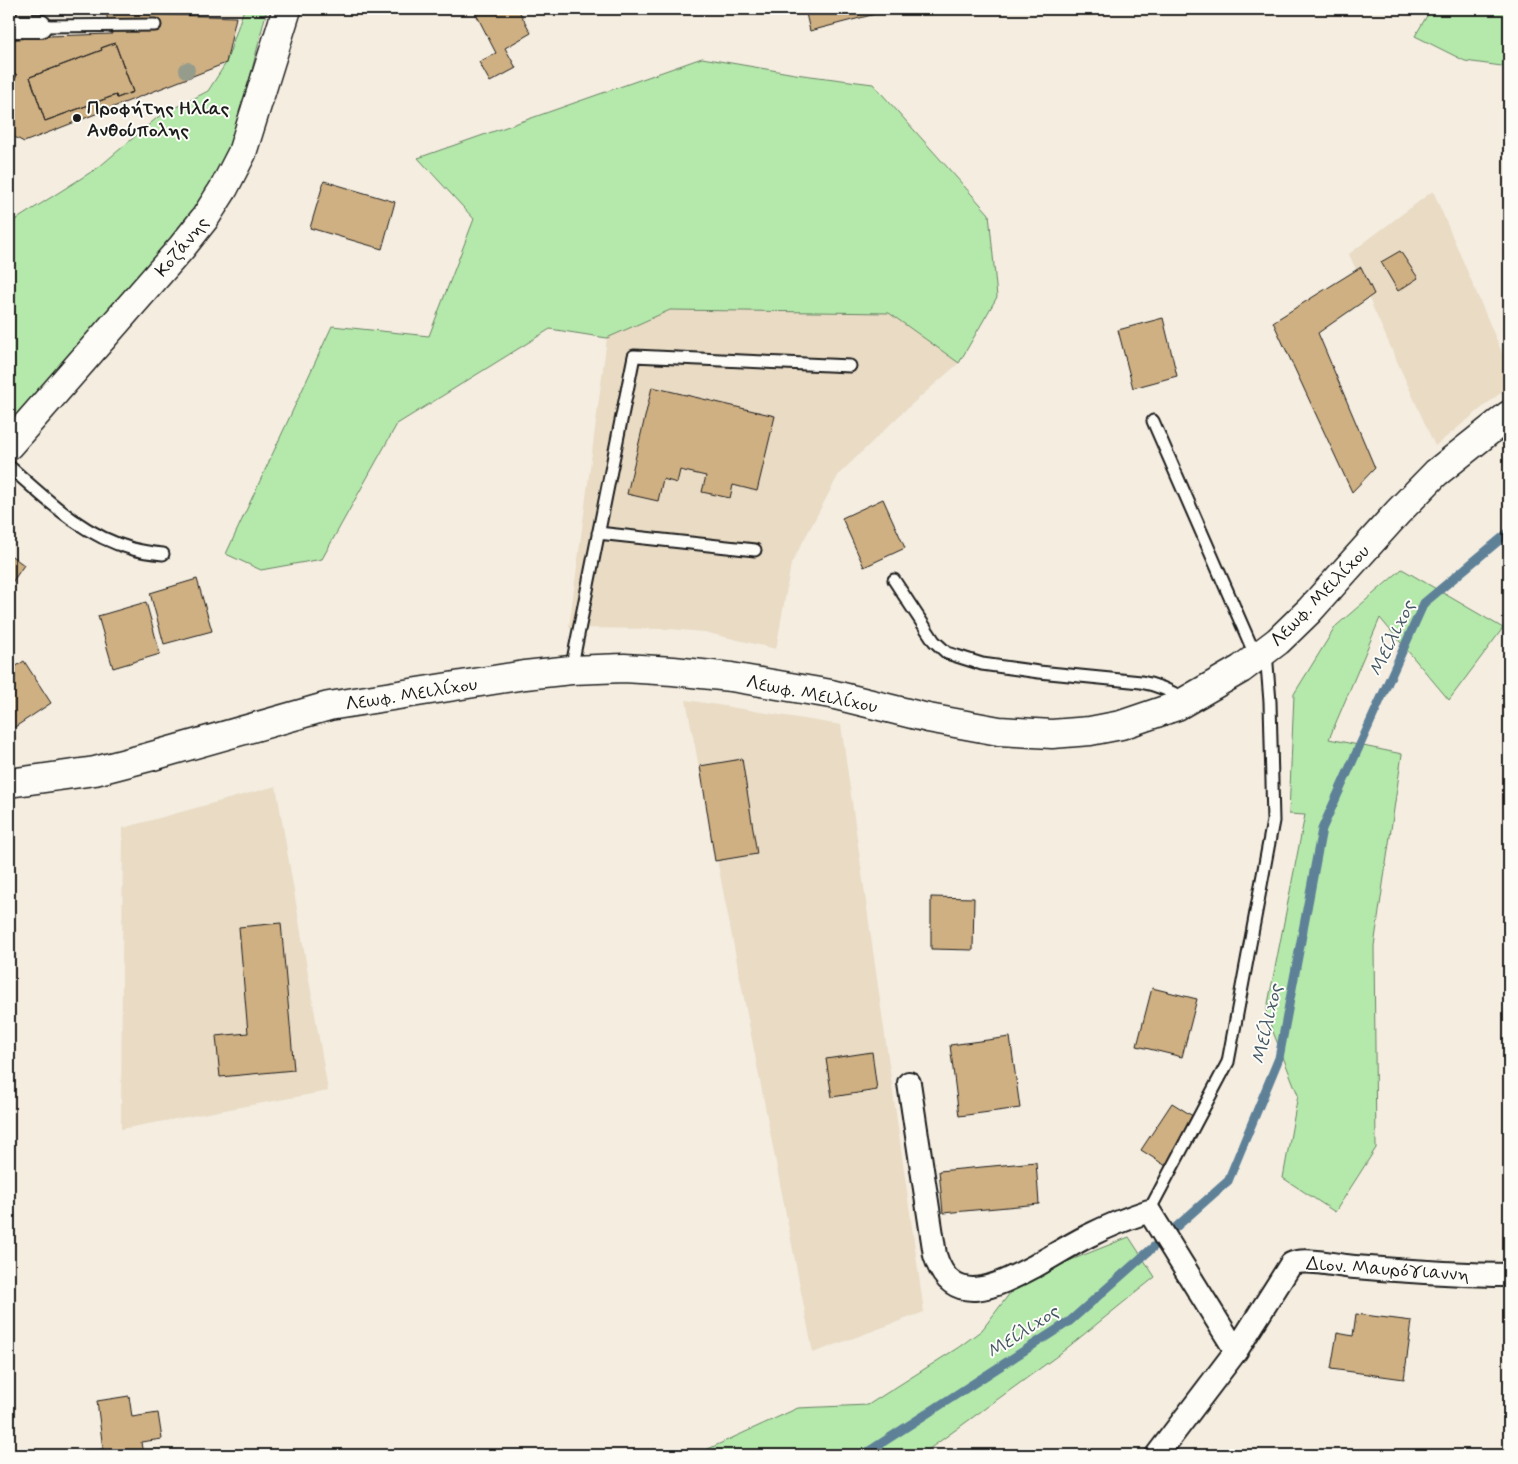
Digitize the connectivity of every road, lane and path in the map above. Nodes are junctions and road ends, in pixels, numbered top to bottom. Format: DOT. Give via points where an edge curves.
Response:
graph roads {
  1 [pos="287,9"];
  2 [pos="155,25"];
  3 [pos="9,26"];
  4 [pos="40,26"];
  5 [pos="850,366"];
  6 [pos="1509,415"];
  7 [pos="1153,421"];
  8 [pos="9,445"];
  9 [pos="9,466"];
  10 [pos="598,533"];
  11 [pos="755,550"];
  12 [pos="163,554"];
  13 [pos="894,580"];
  14 [pos="1261,654"];
  15 [pos="571,670"];
  16 [pos="1186,701"];
  17 [pos="9,783"];
  18 [pos="909,1083"];
  19 [pos="1152,1216"];
  20 [pos="1509,1275"];
  21 [pos="1236,1351"];
  22 [pos="1157,1455"];
  1 -- 8 [label="street, Κοζάνης" via="242,153 215,203 182,247"];
  2 -- 4 [label="lane"];
  3 -- 4 [label="street"];
  5 -- 10 [label="lane" via="634,356"];
  6 -- 14 [label="street, Λεωφ. Μειλίχου" via="1436,473 1309,611"];
  7 -- 14 [label="lane"];
  9 -- 12 [label="lane" via="80,525 133,549"];
  10 -- 11 [label="lane"];
  10 -- 15 [label="lane"];
  13 -- 16 [label="lane" via="934,642 955,656 1006,668 1141,682 1172,691"];
  14 -- 16 [label="street, Λεωφ. Μειλίχου"];
  14 -- 19 [label="lane" via="1270,702 1273,821 1228,1062"];
  15 -- 16 [label="street, Λεωφ. Μειλίχου" via="624,668 731,677 831,694 984,728 1052,734 1105,729 1154,715"];
  15 -- 17 [label="street, Λεωφ. Μειλίχου" via="329,706 104,768"];
  18 -- 19 [label="street" via="935,1255 943,1274 954,1284 982,1289 998,1284 1109,1226"];
  19 -- 21 [label="street"];
  20 -- 21 [label="street, Διον. Μαυρόγιαννη" via="1294,1262 1287,1268"];
  21 -- 22 [label="street, Διον. Μαυρόγιαννη"];
}
